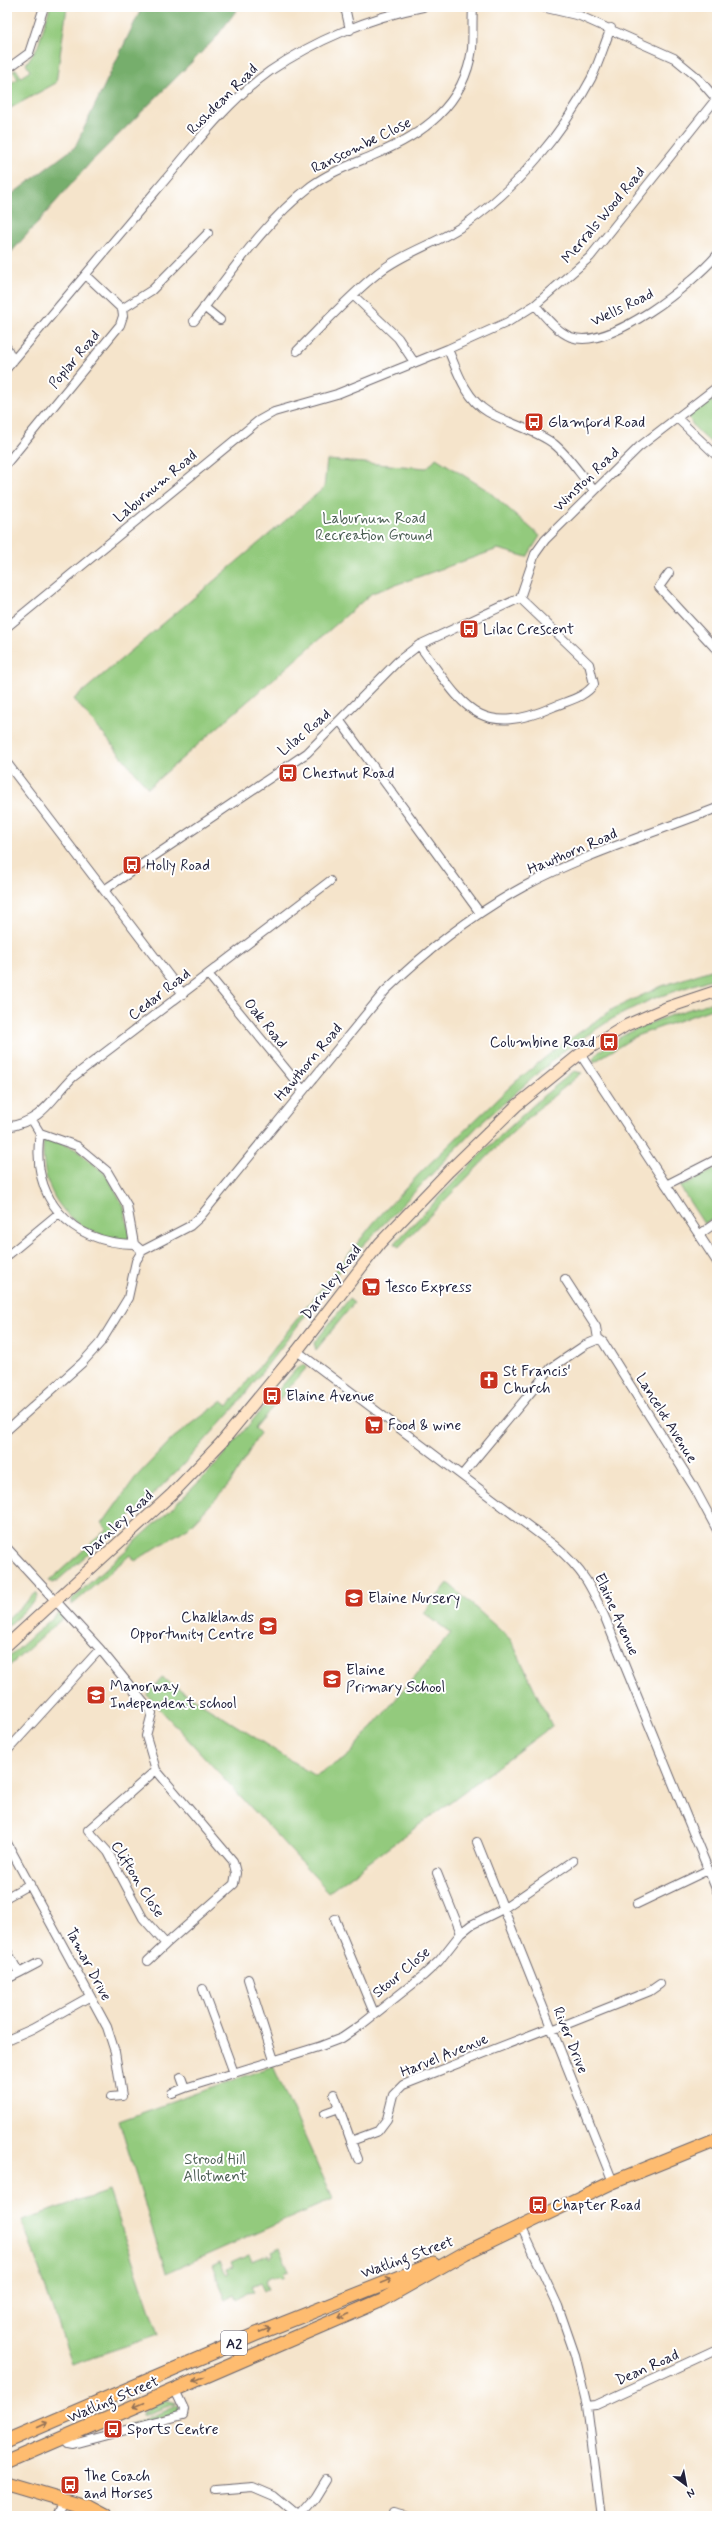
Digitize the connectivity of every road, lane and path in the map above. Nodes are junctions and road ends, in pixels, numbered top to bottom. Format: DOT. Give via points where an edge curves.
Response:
graph roads {
  1 [pos="44,7"];
  2 [pos="345,7"];
  3 [pos="423,7"];
  4 [pos="472,7"];
  5 [pos="542,7"];
  6 [pos="558,8"];
  7 [pos="611,28"];
  8 [pos="350,30"];
  9 [pos="7,69"];
  10 [pos="716,99"];
  11 [pos="208,233"];
  12 [pos="717,255"];
  13 [pos="86,275"];
  14 [pos="354,296"];
  15 [pos="535,305"];
  16 [pos="204,307"];
  17 [pos="122,309"];
  18 [pos="220,320"];
  19 [pos="194,321"];
  20 [pos="7,348"];
  21 [pos="448,349"];
  22 [pos="297,351"];
  23 [pos="13,361"];
  24 [pos="414,362"];
  25 [pos="7,368"];
  26 [pos="717,387"];
  27 [pos="338,394"];
  28 [pos="676,417"];
  29 [pos="717,456"];
  30 [pos="7,462"];
  31 [pos="594,490"];
  32 [pos="669,574"];
  33 [pos="520,598"];
  34 [pos="7,627"];
  35 [pos="419,645"];
  36 [pos="715,645"];
  37 [pos="340,721"];
  38 [pos="7,763"];
  39 [pos="717,808"];
  40 [pos="330,881"];
  41 [pos="104,890"];
  42 [pos="480,913"];
  43 [pos="208,974"];
  44 [pos="717,991"];
  45 [pos="183,994"];
  46 [pos="580,1054"];
  47 [pos="303,1090"];
  48 [pos="32,1120"];
  49 [pos="7,1127"];
  50 [pos="40,1133"];
  51 [pos="717,1159"];
  52 [pos="666,1185"];
  53 [pos="59,1214"];
  54 [pos="717,1222"];
  55 [pos="700,1234"];
  56 [pos="134,1244"];
  57 [pos="142,1251"];
  58 [pos="7,1256"];
  59 [pos="717,1262"];
  60 [pos="565,1278"];
  61 [pos="601,1340"];
  62 [pos="297,1351"];
  63 [pos="7,1430"];
  64 [pos="462,1475"];
  65 [pos="717,1530"];
  66 [pos="7,1548"];
  67 [pos="56,1601"];
  68 [pos="7,1645"];
  69 [pos="100,1649"];
  70 [pos="7,1752"];
  71 [pos="156,1770"];
  72 [pos="476,1842"];
  73 [pos="7,1843"];
  74 [pos="573,1861"];
  75 [pos="708,1870"];
  76 [pos="437,1873"];
  77 [pos="30,1884"];
  78 [pos="717,1891"];
  79 [pos="7,1897"];
  80 [pos="637,1904"];
  81 [pos="503,1910"];
  82 [pos="335,1919"];
  83 [pos="461,1934"];
  84 [pos="166,1944"];
  85 [pos="7,1951"];
  86 [pos="148,1961"];
  87 [pos="38,1963"];
  88 [pos="19,1973"];
  89 [pos="248,1979"];
  90 [pos="7,1980"];
  91 [pos="660,1984"];
  92 [pos="203,1989"];
  93 [pos="89,1997"];
  94 [pos="374,2013"];
  95 [pos="552,2028"];
  96 [pos="7,2040"];
  97 [pos="274,2060"];
  98 [pos="234,2073"];
  99 [pos="181,2077"];
  100 [pos="185,2088"];
  101 [pos="172,2093"];
  102 [pos="334,2094"];
  103 [pos="111,2097"];
  104 [pos="339,2108"];
  105 [pos="325,2113"];
  106 [pos="717,2140"];
  107 [pos="352,2141"];
  108 [pos="358,2159"];
  109 [pos="613,2182"];
  110 [pos="521,2226"];
  111 [pos="465,2252"];
  112 [pos="281,2344"];
  113 [pos="717,2349"];
  114 [pos="198,2359"];
  115 [pos="175,2390"];
  116 [pos="587,2406"];
  117 [pos="65,2416"];
  118 [pos="64,2437"];
  119 [pos="7,2441"];
  120 [pos="7,2462"];
  121 [pos="326,2480"];
  122 [pos="7,2483"];
  123 [pos="215,2490"];
  124 [pos="64,2500"];
  125 [pos="392,2512"];
  126 [pos="57,2516"];
  127 [pos="105,2516"];
  128 [pos="299,2516"];
  129 [pos="405,2516"];
  130 [pos="601,2516"];
  1 -- 9 [label="street" via="29,53"];
  2 -- 8 [label="street"];
  3 -- 8 [label="street, Rushdean Road" via="390,15"];
  4 -- 16 [label="street, Ranscombe Close" via="472,50 455,94 441,113 424,129 404,142 330,174 293,200 248,250"];
  5 -- 6 [label="street"];
  6 -- 7 [label="street"];
  7 -- 10 [label="street" via="674,58 697,77"];
  7 -- 14 [label="street" via="592,77 577,105 548,144 502,195 467,223 438,241 397,260 378,273"];
  8 -- 13 [label="street, Rushdean Road" via="287,60 247,90 210,128"];
  10 -- 15 [label="street, Merrals Wood Road" via="590,257"];
  11 -- 17 [label="street" via="152,290"];
  12 -- 15 [label="street, Wells Road" via="665,302 640,318 595,337 571,337 550,323"];
  13 -- 17 [label="street"];
  13 -- 23 [label="street, Rushdean Road"];
  14 -- 22 [label="street"];
  14 -- 24 [label="street" via="398,338"];
  15 -- 21 [label="street, Merrals Wood Road" via="508,322"];
  16 -- 18 [label="street"];
  16 -- 19 [label="street, Ranscombe Close"];
  17 -- 30 [label="street, Poplar Road" via="120,325"];
  20 -- 23 [label="street"];
  21 -- 24 [label="street, Merrals Wood Road"];
  21 -- 31 [label="street" via="464,386 476,402 488,412 535,432 555,445"];
  23 -- 25 [label="street, Rushdean Road"];
  24 -- 27 [label="street, Merrals Wood Road"];
  26 -- 28 [label="street, Winston Road"];
  27 -- 34 [label="street, Laburnum Road" via="274,412 258,421"];
  28 -- 29 [label="street"];
  28 -- 31 [label="street, Winston Road" via="639,447"];
  31 -- 33 [label="street, Winston Road" via="545,540 535,554"];
  32 -- 36 [label="street" via="659,587"];
  33 -- 35 [label="street, Lilac Road"];
  33 -- 35 [label="street" via="588,664 594,684 590,691 521,718 501,721 489,719 465,706"];
  35 -- 37 [label="street, Lilac Road" via="397,662"];
  37 -- 41 [label="street, Lilac Road" via="307,753"];
  37 -- 42 [label="street"];
  38 -- 41 [label="street"];
  39 -- 42 [label="street, Hawthorn Road" via="524,887"];
  40 -- 43 [label="street, Cedar Road"];
  41 -- 45 [label="street"];
  42 -- 47 [label="street, Hawthorn Road" via="416,960 385,991"];
  43 -- 45 [label="street, Cedar Road"];
  43 -- 47 [label="street, Oak Road"];
  44 -- 46 [label="street, Darnley Road" via="666,1008 627,1025"];
  45 -- 48 [label="street, Cedar Road" via="73,1077 44,1111"];
  46 -- 52 [label="street"];
  46 -- 62 [label="street, Darnley Road" via="516,1106 401,1219 367,1258"];
  47 -- 57 [label="street, Hawthorn Road" via="200,1217 190,1226"];
  48 -- 49 [label="street, Cedar Road"];
  48 -- 50 [label="street"];
  50 -- 53 [label="street" via="37,1150 42,1184"];
  50 -- 56 [label="street" via="77,1146 107,1171 119,1187 127,1205"];
  51 -- 52 [label="street"];
  52 -- 55 [label="street"];
  53 -- 56 [label="street" via="86,1234 102,1240"];
  53 -- 58 [label="street"];
  54 -- 55 [label="street"];
  55 -- 59 [label="street"];
  56 -- 57 [label="street"];
  57 -- 63 [label="street" via="136,1261 128,1298 101,1342 82,1363"];
  60 -- 61 [label="street, Lancelot Avenue" via="597,1329"];
  61 -- 64 [label="street" via="584,1345 552,1368"];
  61 -- 65 [label="street, Lancelot Avenue" via="694,1487"];
  62 -- 64 [label="street, Elaine Avenue"];
  62 -- 67 [label="street, Darnley Road" via="220,1443 172,1494"];
  64 -- 75 [label="street, Elaine Avenue" via="555,1546 586,1576"];
  66 -- 67 [label="street"];
  67 -- 68 [label="street, Darnley Road"];
  67 -- 69 [label="street"];
  69 -- 70 [label="street"];
  69 -- 71 [label="street" via="152,1713 152,1723 146,1736"];
  71 -- 84 [label="street, Clifton Close" via="88,1830 108,1852 143,1918"];
  71 -- 84 [label="street" via="233,1861 236,1873 234,1884"];
  72 -- 81 [label="street, River Drive"];
  73 -- 77 [label="street, Tamar Drive"];
  74 -- 81 [label="street"];
  75 -- 78 [label="street, Elaine Avenue"];
  75 -- 80 [label="street"];
  76 -- 83 [label="street"];
  77 -- 79 [label="street"];
  77 -- 93 [label="street, Tamar Drive"];
  81 -- 83 [label="street, Stour Close" via="483,1918"];
  81 -- 95 [label="street, River Drive"];
  82 -- 94 [label="street, Stour Close"];
  83 -- 94 [label="street, Stour Close" via="424,1975"];
  84 -- 86 [label="street"];
  85 -- 88 [label="street"];
  87 -- 88 [label="street"];
  88 -- 90 [label="street"];
  89 -- 97 [label="street"];
  91 -- 95 [label="street, Harvel Avenue" via="650,1991"];
  92 -- 98 [label="street"];
  93 -- 96 [label="street"];
  93 -- 103 [label="street, Tamar Drive" via="106,2026 116,2052 122,2096"];
  94 -- 97 [label="street, Stour Close" via="342,2038"];
  95 -- 107 [label="street, Harvel Avenue" via="403,2085 393,2095 387,2119 378,2131"];
  95 -- 109 [label="street, River Drive"];
  97 -- 98 [label="street, Stour Close"];
  98 -- 100 [label="street, Stour Close"];
  99 -- 100 [label="street"];
  100 -- 101 [label="street, Stour Close"];
  102 -- 104 [label="street"];
  104 -- 105 [label="street"];
  104 -- 107 [label="street"];
  106 -- 109 [label="main road, A2"];
  107 -- 108 [label="street"];
  109 -- 110 [label="main road, A2"];
  110 -- 111 [label="main road, A2"];
  110 -- 116 [label="street" via="558,2306 575,2355"];
  111 -- 112 [label="main road, Watling Street / A2, one-way" via="382,2300"];
  114 -- 111 [label="main road, Watling Street / A2, one-way"];
  112 -- 114 [label="main road, Watling Street" via="255,2346 208,2365 202,2365"];
  112 -- 115 [label="main road, Watling Street / A2, one-way"];
  113 -- 116 [label="street, Dean Road" via="596,2405"];
  114 -- 117 [label="main road, Watling Street / A2"];
  115 -- 117 [label="main road, Watling Street" via="168,2380 91,2413"];
  115 -- 118 [label="main road, Watling Street / A2, one-way"];
  115 -- 118 [label="street, Watling Street" via="184,2411 183,2415 73,2444 68,2444"];
  116 -- 130 [label="street"];
  119 -- 117 [label="main road, Watling Street / A2, one-way"];
  118 -- 120 [label="main road, Watling Street / A2"];
  121 -- 128 [label="street"];
  122 -- 124 [label="main road"];
  123 -- 128 [label="street" via="253,2487 274,2496"];
  124 -- 126 [label="street"];
  124 -- 127 [label="main road" via="88,2507"];
  125 -- 129 [label="street"];
}
